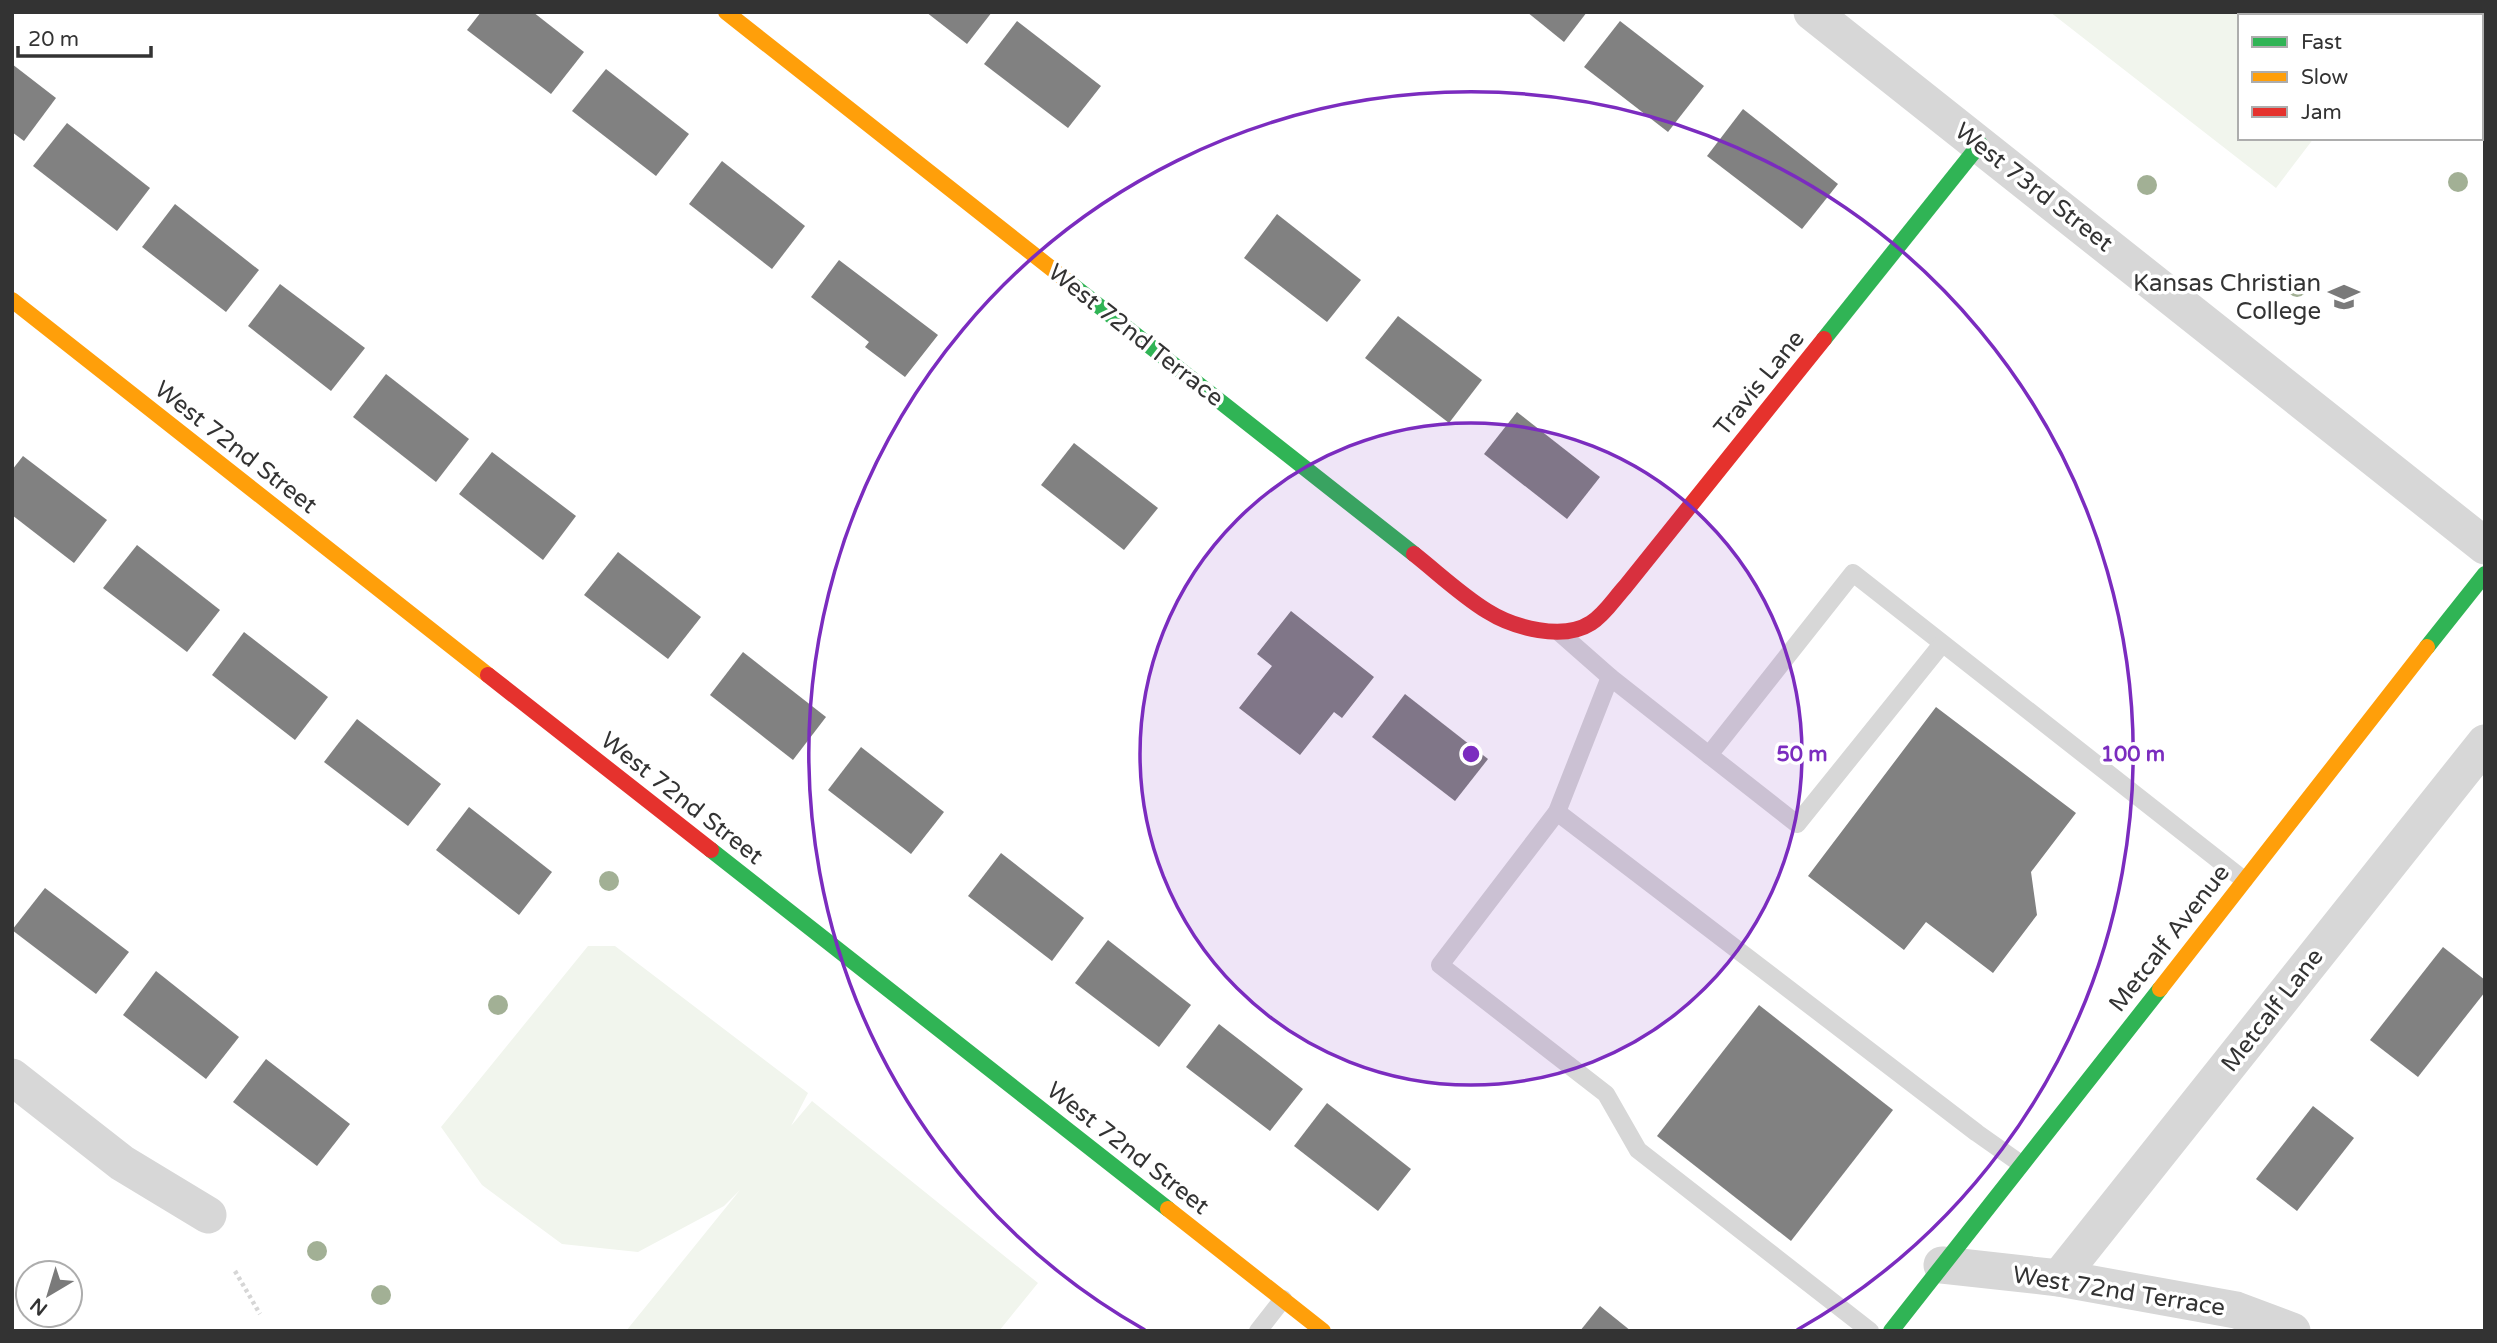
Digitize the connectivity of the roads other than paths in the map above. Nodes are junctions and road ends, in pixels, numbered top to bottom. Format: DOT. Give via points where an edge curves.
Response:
graph roads {
  1 [pos="726,12"];
  2 [pos="1812,12"];
  3 [pos="1980,144"];
  4 [pos="12,300"];
  5 [pos="2485,546"];
  6 [pos="2485,574"];
  7 [pos="1559,632"];
  8 [pos="1942,644"];
  9 [pos="1610,677"];
  10 [pos="2485,743"];
  11 [pos="1709,755"];
  12 [pos="1557,812"];
  13 [pos="2244,880"];
  14 [pos="12,1077"];
  15 [pos="2021,1164"];
  16 [pos="208,1215"];
  17 [pos="1942,1265"];
  18 [pos="2059,1278"];
  19 [pos="1283,1299"];
  20 [pos="1258,1331"];
  21 [pos="1323,1331"];
  22 [pos="1870,1331"];
  23 [pos="1891,1331"];
  24 [pos="2292,1331"];
  1 -- 7 [label="street, West 72nd Terrace" via="1488,612 1536,631"];
  2 -- 3 [label="street, West 73rd Street"];
  3 -- 5 [label="street, West 73rd Street"];
  3 -- 7 [label="street, Travis Lane" via="1625,587 1586,626"];
  4 -- 19 [label="street, West 72nd Street"];
  6 -- 13 [label="street, Metcalf Avenue"];
  7 -- 9 [label="lane"];
  8 -- 11 [label="lane" via="1797,824"];
  8 -- 11 [label="lane" via="1853,573"];
  8 -- 13 [label="lane"];
  9 -- 11 [label="lane"];
  9 -- 12 [label="lane"];
  10 -- 18 [label="street, Metcalf Lane"];
  12 -- 15 [label="lane"];
  12 -- 22 [label="lane" via="1440,965 1605,1094 1639,1150"];
  13 -- 15 [label="street, Metcalf Avenue"];
  14 -- 16 [label="street" via="122,1163"];
  15 -- 17 [label="street, Metcalf Avenue"];
  17 -- 18 [label="street, West 72nd Terrace"];
  17 -- 23 [label="street, Metcalf Avenue"];
  18 -- 24 [label="street, West 72nd Terrace" via="2236,1310"];
  19 -- 20 [label="lane"];
  19 -- 21 [label="street, West 72nd Street"];
}
